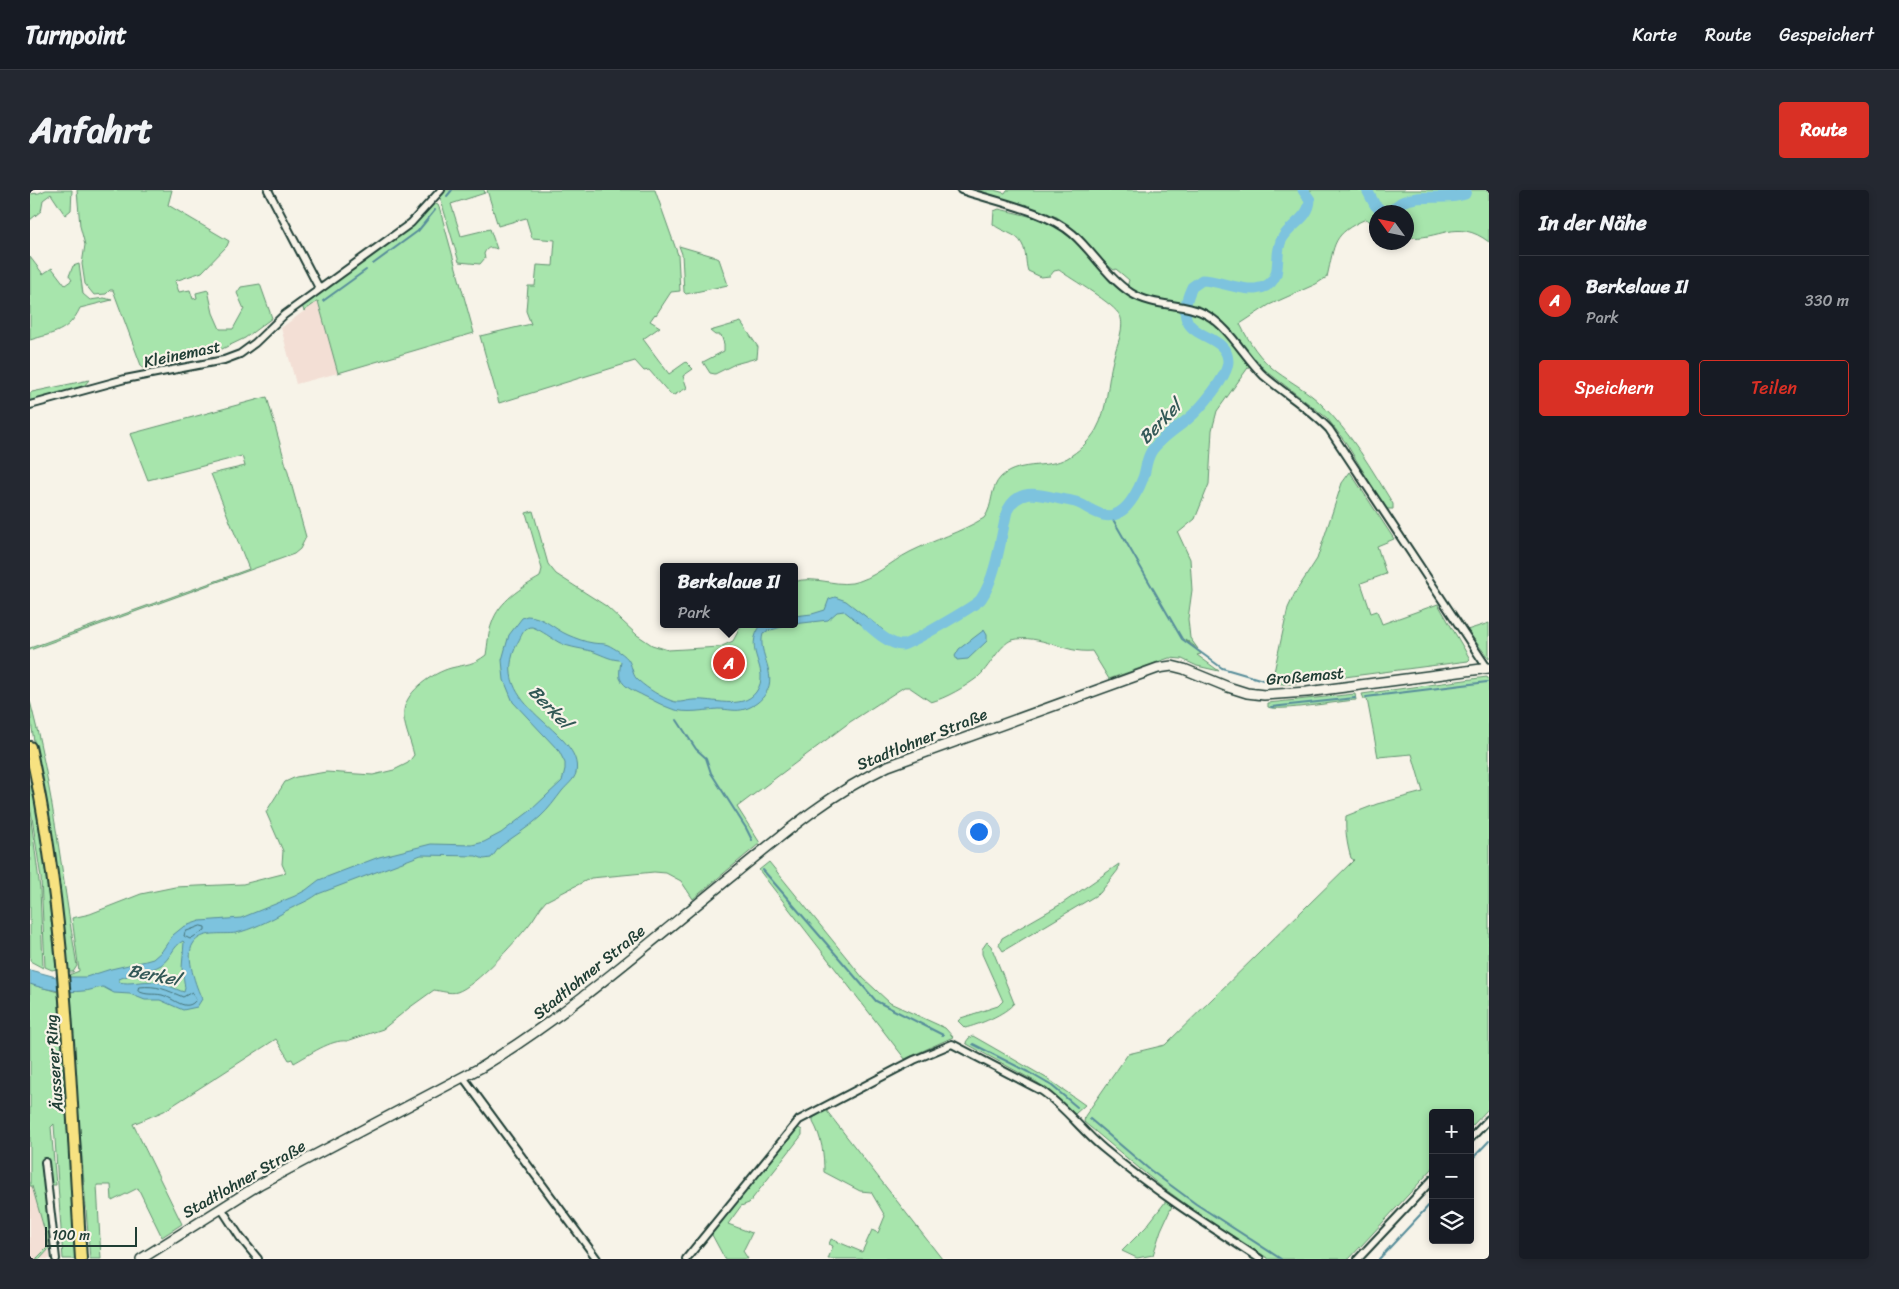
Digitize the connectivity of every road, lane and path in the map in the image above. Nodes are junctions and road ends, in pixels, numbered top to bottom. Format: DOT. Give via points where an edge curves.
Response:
graph roads {
  1 [pos="268,190"];
  2 [pos="441,190"];
  3 [pos="961,190"];
  4 [pos="319,288"];
  5 [pos="30,405"];
  6 [pos="1172,666"];
  7 [pos="1488,669"];
  8 [pos="30,747"];
  9 [pos="463,1077"];
  10 [pos="1489,1119"];
  11 [pos="1474,1135"];
  12 [pos="44,1162"];
  13 [pos="1429,1183"];
  14 [pos="221,1208"];
  15 [pos="56,1259"];
  16 [pos="81,1259"];
  17 [pos="141,1259"];
  18 [pos="258,1259"];
  19 [pos="597,1259"];
  20 [pos="686,1259"];
  21 [pos="1260,1259"];
  22 [pos="1358,1259"];
  1 -- 4 [label="street"];
  2 -- 4 [label="street, Kleinemast" via="411,223"];
  3 -- 7 [label="street" via="1056,221 1130,292 1142,299 1196,310 1215,320 1265,376 1329,428"];
  4 -- 5 [label="street, Kleinemast" via="240,354"];
  6 -- 7 [label="street, Großemast" via="1228,687 1264,695"];
  6 -- 9 [label="street, Stadtlohner Straße" via="1146,672 1049,707 888,766 859,780 809,813 536,1034"];
  8 -- 16 [label="main road, Äusserer Ring" via="44,826 66,1009"];
  9 -- 14 [label="street, Stadtlohner Straße" via="260,1184"];
  9 -- 19 [label="street"];
  10 -- 11 [label="street"];
  12 -- 15 [label="street"];
  13 -- 22 [label="street"];
  14 -- 17 [label="street, Stadtlohner Straße"];
  14 -- 18 [label="street"];
  20 -- 21 [label="street" via="799,1120 914,1060 952,1044 1042,1091 1124,1165 1194,1217"];
}
